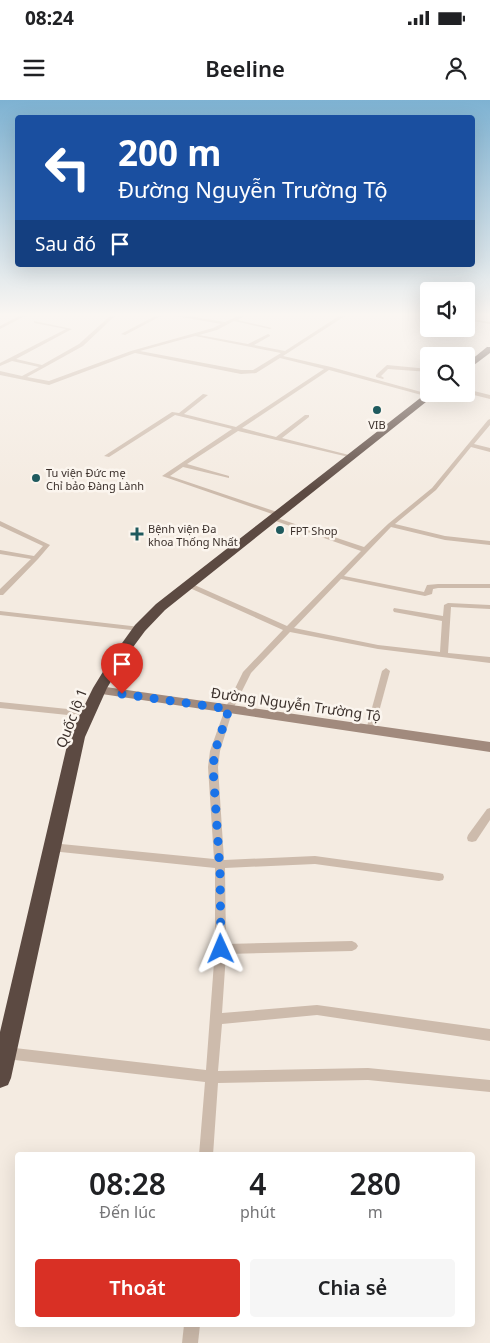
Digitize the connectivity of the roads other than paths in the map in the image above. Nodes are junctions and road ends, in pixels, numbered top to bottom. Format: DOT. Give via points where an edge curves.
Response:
graph roads {
  1 [pos="4,374"];
  2 [pos="29,374"];
  3 [pos="73,374"];
  4 [pos="320,374"];
  5 [pos="348,374"];
  6 [pos="378,374"];
  7 [pos="22,378"];
  8 [pos="380,378"];
  9 [pos="420,393"];
  10 [pos="475,393"];
  11 [pos="205,395"];
  12 [pos="490,397"];
  13 [pos="421,402"];
  14 [pos="179,415"];
  15 [pos="306,416"];
  16 [pos="490,421"];
  17 [pos="236,429"];
  18 [pos="277,439"];
  19 [pos="469,445"];
  20 [pos="490,450"];
  21 [pos="107,456"];
  22 [pos="351,457"];
  23 [pos="182,465"];
  24 [pos="227,477"];
  25 [pos="275,516"];
  26 [pos="0,523"];
  27 [pos="390,525"];
  28 [pos="490,543"];
  29 [pos="365,550"];
  30 [pos="0,552"];
  31 [pos="36,558"];
  32 [pos="339,576"];
  33 [pos="187,584"];
  34 [pos="490,586"];
  35 [pos="0,593"];
  36 [pos="490,607"];
  37 [pos="397,610"];
  38 [pos="0,613"];
  39 [pos="446,619"];
  40 [pos="140,629"];
  41 [pos="288,629"];
  42 [pos="444,654"];
  43 [pos="490,660"];
  44 [pos="386,671"];
  45 [pos="99,690"];
  46 [pos="0,705"];
  47 [pos="229,709"];
  48 [pos="87,714"];
  49 [pos="370,730"];
  50 [pos="490,747"];
  51 [pos="490,812"];
  52 [pos="472,838"];
  53 [pos="51,847"];
  54 [pos="220,864"];
  55 [pos="439,877"];
  56 [pos="352,946"];
  57 [pos="221,949"];
  58 [pos="216,1019"];
  59 [pos="490,1035"];
  60 [pos="6,1053"];
  61 [pos="212,1077"];
  62 [pos="0,1078"];
  63 [pos="490,1086"];
  64 [pos="206,1152"];
  65 [pos="192,1327"];
  66 [pos="190,1343"];
  1 -- 7 [label="street"];
  2 -- 7 [label="street"];
  3 -- 7 [label="street" via="48,383"];
  4 -- 17 [label="street"];
  5 -- 9 [label="street"];
  6 -- 8 [label="street"];
  10 -- 12 [label="street"];
  11 -- 14 [label="street"];
  13 -- 22 [label="highway, Quốc lộ 1"];
  14 -- 17 [label="street"];
  14 -- 21 [label="street" via="173,414"];
  15 -- 18 [label="street"];
  16 -- 19 [label="street"];
  17 -- 18 [label="street"];
  17 -- 23 [label="street"];
  18 -- 22 [label="street"];
  19 -- 20 [label="street"];
  19 -- 27 [label="street" via="434,489"];
  22 -- 25 [label="highway, Quốc lộ 1"];
  23 -- 24 [label="street"];
  23 -- 25 [label="street" via="165,476"];
  25 -- 29 [label="street"];
  25 -- 33 [label="highway, Quốc lộ 1"];
  26 -- 31 [label="street" via="47,545"];
  27 -- 28 [label="street" via="445,538"];
  27 -- 29 [label="street"];
  29 -- 32 [label="street"];
  30 -- 31 [label="street"];
  31 -- 35 [label="street"];
  32 -- 34 [label="street" via="425,594 430,587 438,586"];
  32 -- 41 [label="street"];
  33 -- 40 [label="highway, Quốc lộ 1"];
  33 -- 41 [label="street"];
  36 -- 39 [label="street" via="448,604"];
  37 -- 39 [label="street"];
  38 -- 40 [label="street"];
  39 -- 42 [label="street"];
  40 -- 45 [label="highway, Quốc lộ 1"];
  41 -- 42 [label="street" via="378,647"];
  41 -- 47 [label="street" via="247,672"];
  42 -- 43 [label="street"];
  44 -- 49 [label="street"];
  45 -- 47 [label="main road, Đường Nguyễn Trường Tộ"];
  45 -- 48 [label="highway, Quốc lộ 1"];
  46 -- 48 [label="street"];
  47 -- 49 [label="main road, Đường Nguyễn Trường Tộ"];
  47 -- 54 [label="street" via="213,767"];
  48 -- 53 [label="highway, Quốc lộ 1" via="78,737"];
  49 -- 50 [label="main road, Đường Nguyễn Trường Tộ"];
  51 -- 52 [label="street"];
  53 -- 54 [label="street"];
  53 -- 60 [label="highway, Quốc lộ 1"];
  54 -- 55 [label="street" via="315,860"];
  54 -- 57 [label="street"];
  56 -- 57 [label="street"];
  57 -- 58 [label="street"];
  58 -- 59 [label="street" via="317,1010"];
  58 -- 61 [label="street"];
  60 -- 61 [label="street"];
  60 -- 62 [label="highway, Quốc lộ 1"];
  61 -- 63 [label="street" via="368,1074"];
  61 -- 64 [label="street"];
  65 -- 66 [label="street"];
}
